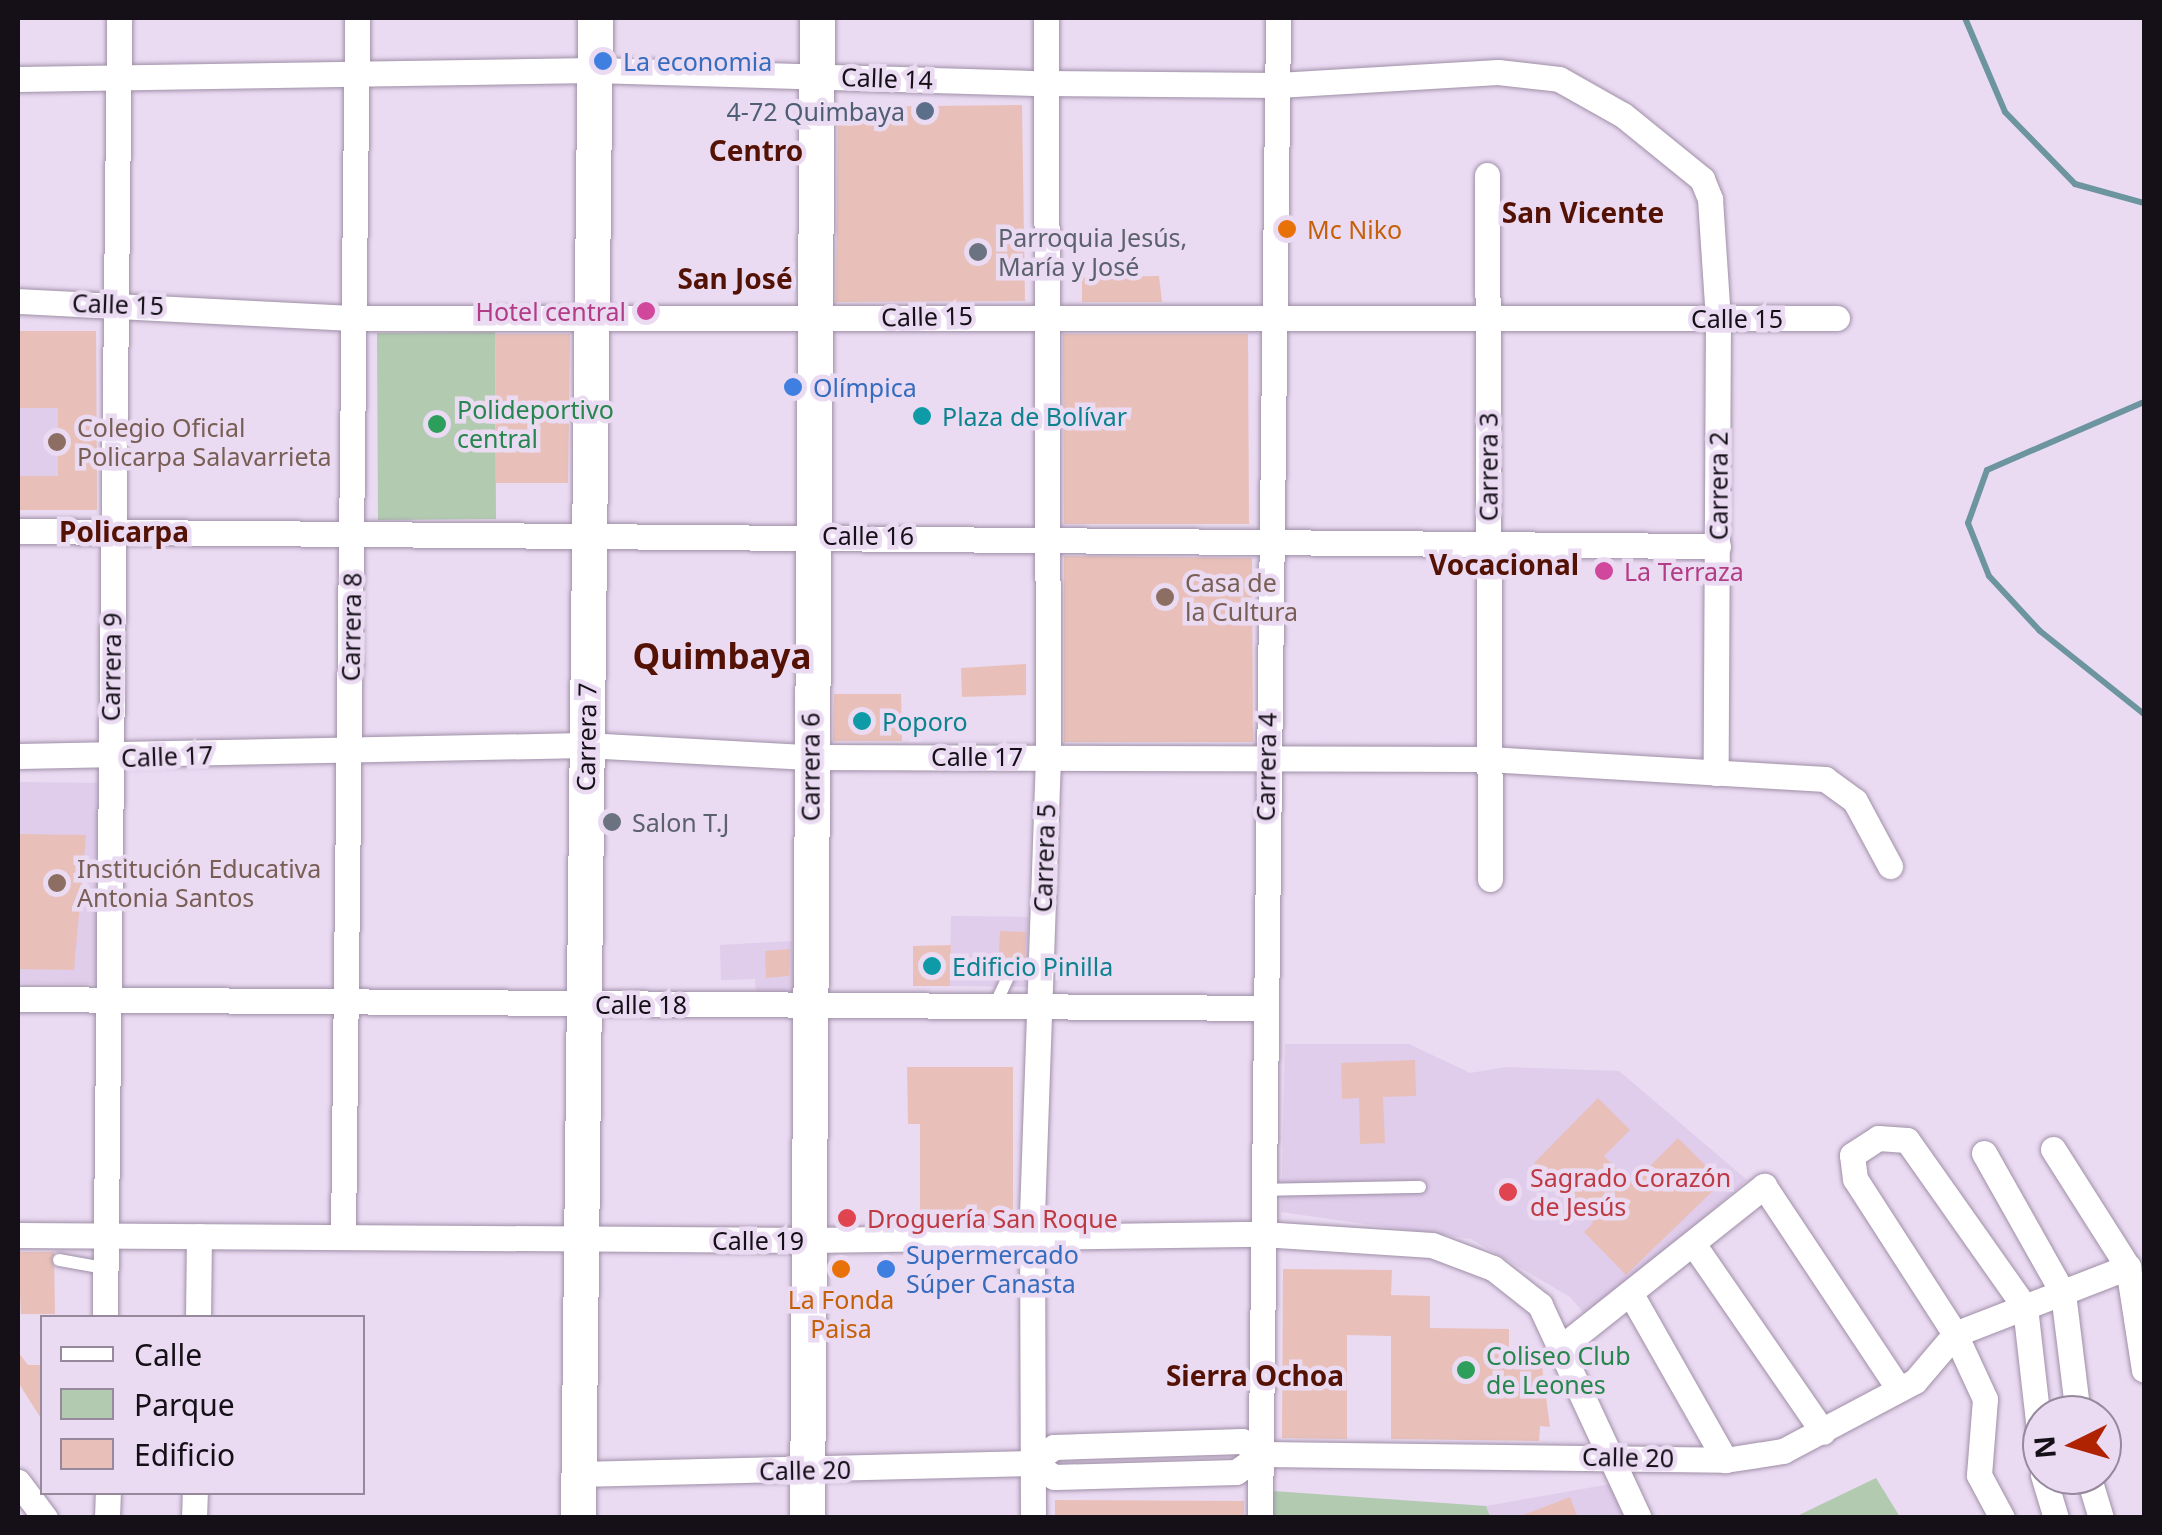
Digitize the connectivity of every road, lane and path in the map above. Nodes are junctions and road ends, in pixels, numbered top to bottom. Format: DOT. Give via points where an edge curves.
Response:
graph roads {
  1 [pos="119,18"];
  2 [pos="358,18"];
  3 [pos="595,18"];
  4 [pos="816,18"];
  5 [pos="1046,18"];
  6 [pos="1278,18"];
  7 [pos="594,70"];
  8 [pos="356,71"];
  9 [pos="120,74"];
  10 [pos="816,75"];
  11 [pos="18,79"];
  12 [pos="1045,84"];
  13 [pos="1278,85"];
  14 [pos="1487,175"];
  15 [pos="1710,200"];
  16 [pos="18,302"];
  17 [pos="112,302"];
  18 [pos="1044,314"];
  19 [pos="1273,315"];
  20 [pos="1488,316"];
  21 [pos="350,318"];
  22 [pos="590,318"];
  23 [pos="815,318"];
  24 [pos="1718,318"];
  25 [pos="1837,318"];
  26 [pos="18,531"];
  27 [pos="112,531"];
  28 [pos="352,531"];
  29 [pos="590,532"];
  30 [pos="813,534"];
  31 [pos="1044,536"];
  32 [pos="1270,540"];
  33 [pos="1488,542"];
  34 [pos="1718,546"];
  35 [pos="585,745"];
  36 [pos="350,748"];
  37 [pos="18,756"];
  38 [pos="1048,756"];
  39 [pos="809,757"];
  40 [pos="110,758"];
  41 [pos="1488,759"];
  42 [pos="1266,763"];
  43 [pos="1716,773"];
  44 [pos="1890,866"];
  45 [pos="1490,878"];
  46 [pos="1041,915"];
  47 [pos="1025,945"];
  48 [pos="1008,975"];
  49 [pos="18,999"];
  50 [pos="106,1000"];
  51 [pos="347,1002"];
  52 [pos="584,1003"];
  53 [pos="809,1005"];
  54 [pos="994,1005"];
  55 [pos="1036,1006"];
  56 [pos="1264,1008"];
  57 [pos="2054,1149"];
  58 [pos="1984,1153"];
  59 [pos="1420,1187"];
  60 [pos="1262,1190"];
  61 [pos="1262,1234"];
  62 [pos="18,1236"];
  63 [pos="96,1236"];
  64 [pos="199,1236"];
  65 [pos="344,1237"];
  66 [pos="1032,1238"];
  67 [pos="581,1239"];
  68 [pos="808,1240"];
  69 [pos="1694,1245"];
  70 [pos="2128,1267"];
  71 [pos="104,1268"];
  72 [pos="2063,1293"];
  73 [pos="1632,1296"];
  74 [pos="2025,1307"];
  75 [pos="105,1315"];
  76 [pos="198,1315"];
  77 [pos="1956,1334"];
  78 [pos="1564,1345"];
  79 [pos="2144,1370"];
  80 [pos="1900,1390"];
  81 [pos="2035,1395"];
  82 [pos="2076,1395"];
  83 [pos="1823,1432"];
  84 [pos="1262,1454"];
  85 [pos="1614,1456"];
  86 [pos="1725,1460"];
  87 [pos="1032,1463"];
  88 [pos="808,1471"];
  89 [pos="578,1474"];
  90 [pos="18,1482"];
  91 [pos="45,1518"];
  92 [pos="578,1518"];
  93 [pos="807,1518"];
  94 [pos="1033,1518"];
  95 [pos="1260,1518"];
  96 [pos="1639,1518"];
  97 [pos="2002,1518"];
  1 -- 9 [label="street, Carrera 9"];
  2 -- 8 [label="street, Carrera 8"];
  3 -- 7 [label="main road, Carrera 7"];
  4 -- 10 [label="main road, Carrera 6"];
  5 -- 12 [label="street, Carrera 5"];
  6 -- 13 [label="street, Carrera 4"];
  7 -- 8 [label="street, Calle 14"];
  7 -- 10 [label="street, Calle 14"];
  7 -- 22 [label="main road, Carrera 7"];
  8 -- 9 [label="street, Calle 14"];
  8 -- 21 [label="street, Carrera 8"];
  9 -- 11 [label="street, Calle 14"];
  9 -- 17 [label="street, Carrera 9"];
  10 -- 12 [label="street, Calle 14"];
  10 -- 23 [label="main road, Carrera 6"];
  12 -- 13 [label="street, Calle 14"];
  12 -- 18 [label="street, Carrera 5"];
  13 -- 15 [label="street, Calle 14" via="1498,72 1559,79 1624,116 1702,179"];
  13 -- 19 [label="street, Carrera 4"];
  14 -- 20 [label="street, Carrera 3"];
  15 -- 24 [label="street, Carrera 2"];
  16 -- 17 [label="street, Calle 15"];
  17 -- 21 [label="street, Calle 15"];
  17 -- 27 [label="street, Carrera 9"];
  18 -- 19 [label="street, Calle 15"];
  18 -- 23 [label="street, Calle 15"];
  18 -- 31 [label="street, Carrera 5"];
  19 -- 20 [label="street, Calle 15"];
  19 -- 32 [label="street, Carrera 4"];
  20 -- 24 [label="street, Calle 15"];
  20 -- 33 [label="street, Carrera 3"];
  21 -- 22 [label="street, Calle 15"];
  21 -- 28 [label="street, Carrera 8"];
  22 -- 23 [label="street, Calle 15"];
  22 -- 29 [label="main road, Carrera 7"];
  23 -- 30 [label="main road, Carrera 6"];
  24 -- 25 [label="street, Calle 15"];
  24 -- 34 [label="street, Carrera 2"];
  26 -- 27 [label="street, Calle 16"];
  27 -- 28 [label="street, Calle 16"];
  27 -- 40 [label="street, Carrera 9"];
  28 -- 29 [label="street, Calle 16"];
  28 -- 36 [label="street, Carrera 8"];
  29 -- 30 [label="street, Calle 16"];
  29 -- 35 [label="main road, Carrera 7"];
  30 -- 31 [label="street, Calle 16"];
  30 -- 39 [label="main road, Carrera 6"];
  31 -- 32 [label="street, Calle 16"];
  31 -- 38 [label="street, Carrera 5"];
  32 -- 33 [label="street, Calle 16"];
  32 -- 42 [label="street, Carrera 4"];
  33 -- 34 [label="street, Calle 16"];
  33 -- 41 [label="street, Carrera 3"];
  34 -- 43 [label="street, Carrera 2"];
  35 -- 36 [label="street, Calle 17"];
  35 -- 39 [label="street, Calle 17"];
  35 -- 52 [label="main road, Carrera 7"];
  36 -- 40 [label="street, Calle 17"];
  36 -- 51 [label="street, Carrera 8"];
  37 -- 40 [label="street, Calle 17"];
  38 -- 39 [label="street, Calle 17"];
  38 -- 42 [label="street, Calle 17"];
  38 -- 46 [label="street, Carrera 5"];
  39 -- 53 [label="main road, Carrera 6"];
  40 -- 50 [label="street, Carrera 9"];
  41 -- 42 [label="street, Calle 17"];
  41 -- 43 [label="street, Calle 17"];
  41 -- 45 [label="street, Carrera 3"];
  42 -- 56 [label="street, Carrera 4"];
  43 -- 44 [label="street, Calle 17" via="1825,779 1855,801"];
  46 -- 47 [label="lane"];
  46 -- 55 [label="street, Carrera 5"];
  48 -- 54 [label="lane"];
  49 -- 50 [label="street, Calle 18"];
  50 -- 51 [label="street, Calle 18"];
  50 -- 63 [label="street, Carrera 9"];
  51 -- 52 [label="street, Calle 18"];
  51 -- 65 [label="street, Carrera 8"];
  52 -- 53 [label="street, Calle 18"];
  52 -- 67 [label="main road, Carrera 7"];
  53 -- 54 [label="street, Calle 18"];
  53 -- 68 [label="main road, Carrera 6"];
  54 -- 55 [label="street, Calle 18"];
  55 -- 56 [label="street, Calle 18"];
  55 -- 66 [label="street, Carrera 5"];
  56 -- 60 [label="street, Carrera 4"];
  57 -- 70 [label="street"];
  58 -- 72 [label="street"];
  59 -- 60 [label="lane"];
  60 -- 61 [label="street, Carrera 4"];
  61 -- 66 [label="street, Calle 19"];
  61 -- 78 [label="street, Calle 19" via="1432,1245 1493,1268 1540,1305"];
  61 -- 84 [label="street, Carrera 4"];
  62 -- 63 [label="street, Calle 19"];
  63 -- 64 [label="street, Calle 19"];
  63 -- 71 [label="street, Carrera 9"];
  63 -- 71 [label="lane" via="59,1260"];
  64 -- 65 [label="street, Calle 19"];
  64 -- 76 [label="street"];
  65 -- 67 [label="street, Calle 19"];
  66 -- 68 [label="street, Calle 19"];
  66 -- 87 [label="street, Carrera 5"];
  67 -- 68 [label="street, Calle 19"];
  67 -- 89 [label="main road, Carrera 7"];
  68 -- 88 [label="main road, Carrera 6"];
  69 -- 73 [label="street"];
  69 -- 80 [label="street" via="1767,1187"];
  69 -- 83 [label="street"];
  70 -- 72 [label="street"];
  70 -- 79 [label="street"];
  71 -- 75 [label="street, Carrera 9"];
  72 -- 74 [label="street"];
  72 -- 82 [label="street"];
  73 -- 78 [label="street"];
  73 -- 86 [label="street"];
  74 -- 77 [label="street"];
  74 -- 77 [label="street" via="1907,1140 1878,1138 1852,1155 1855,1178"];
  74 -- 81 [label="street"];
  77 -- 80 [label="street, Calle 20"];
  77 -- 97 [label="street" via="1985,1399 1979,1476"];
  78 -- 85 [label="street, Calle 19"];
  80 -- 83 [label="street, Calle 20"];
  83 -- 86 [label="street, Calle 20" via="1783,1451"];
  84 -- 85 [label="street, Calle 20"];
  84 -- 87 [label="street, Calle 20" via="1242,1441 1054,1447"];
  84 -- 95 [label="street, Carrera 4"];
  85 -- 86 [label="street, Calle 20"];
  85 -- 96 [label="street, Calle 19"];
  87 -- 88 [label="street, Calle 20"];
  87 -- 94 [label="street, Carrera 5"];
  88 -- 89 [label="street, Calle 20"];
  88 -- 93 [label="main road, Carrera 6"];
  89 -- 92 [label="main road, Carrera 7"];
  90 -- 91 [label="street"];
}
